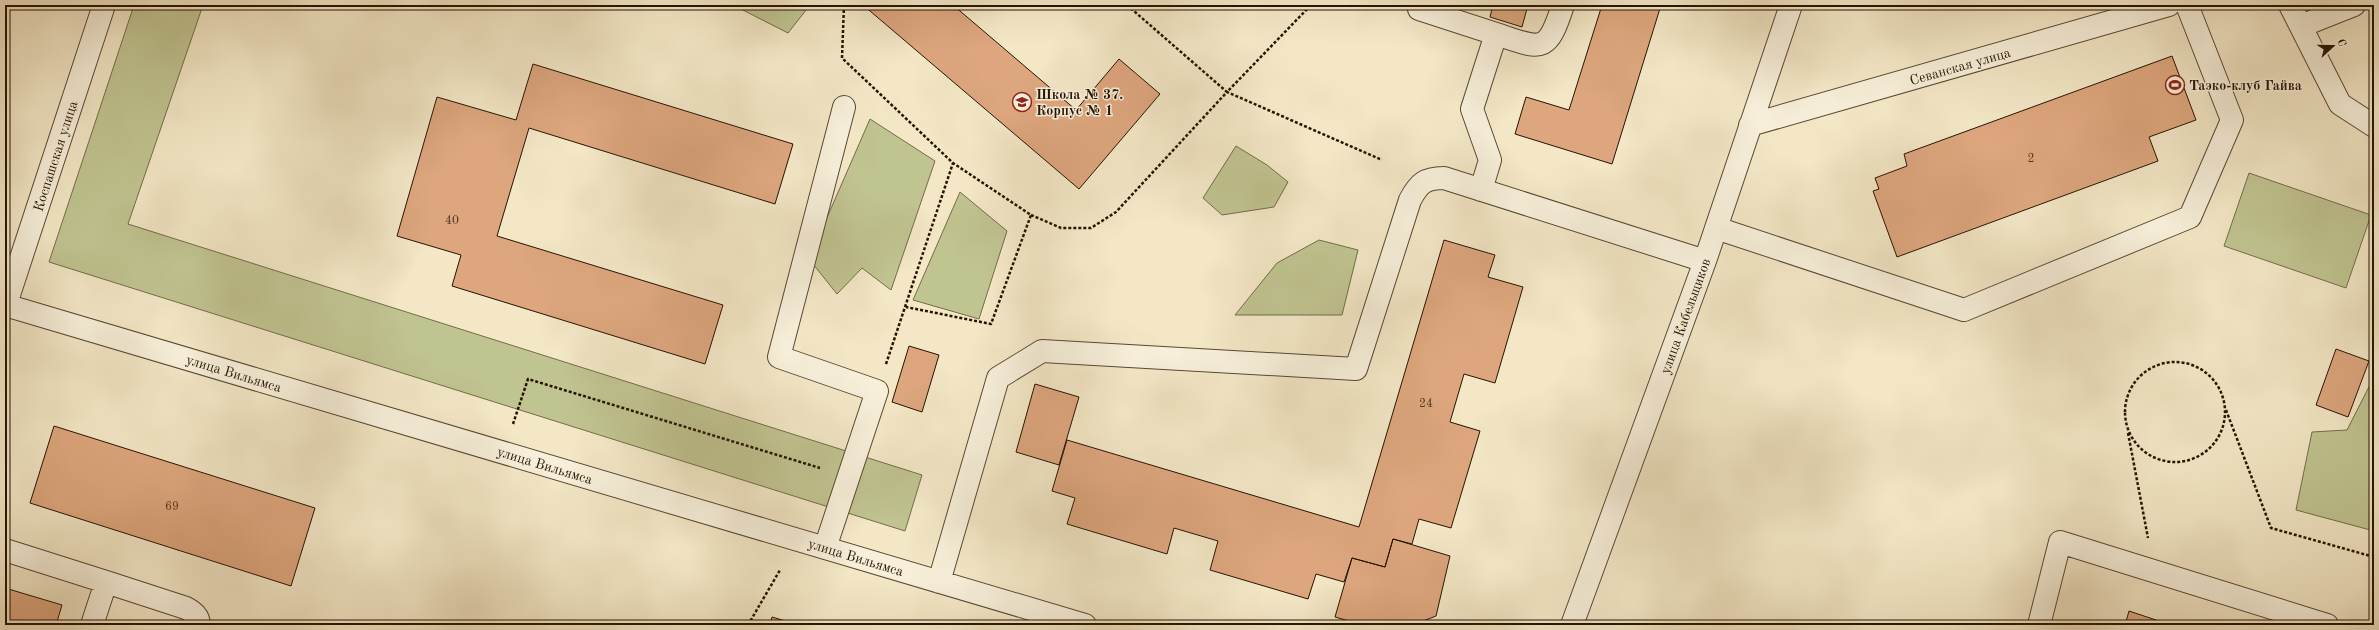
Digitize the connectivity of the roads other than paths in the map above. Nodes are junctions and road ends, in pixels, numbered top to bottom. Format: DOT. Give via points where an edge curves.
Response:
graph roads {
  1 [pos="104,5"];
  2 [pos="1562,5"];
  3 [pos="1791,5"];
  4 [pos="2169,5"];
  5 [pos="2187,5"];
  6 [pos="2290,5"];
  7 [pos="2354,5"];
  8 [pos="1418,9"];
  9 [pos="2300,26"];
  10 [pos="1496,34"];
  11 [pos="844,108"];
  12 [pos="1750,125"];
  13 [pos="2374,126"];
  14 [pos="1481,190"];
  15 [pos="1716,228"];
  16 [pos="1705,261"];
  17 [pos="5,306"];
  18 [pos="824,548"];
  19 [pos="5,550"];
  20 [pos="106,582"];
  21 [pos="939,582"];
  22 [pos="92,625"];
  23 [pos="199,625"];
  24 [pos="1085,625"];
  25 [pos="1572,625"];
  26 [pos="2039,625"];
  27 [pos="2327,625"];
  1 -- 17 [label="street, Коспашская улица"];
  2 -- 10 [label="street" via="1555,30 1549,40 1540,44 1530,45"];
  3 -- 12 [label="street, улица Кабельщиков"];
  4 -- 12 [label="street, Севанская улица"];
  5 -- 15 [label="street" via="2232,120 2190,217 1964,310"];
  6 -- 9 [label="street"];
  7 -- 9 [label="street"];
  8 -- 10 [label="street"];
  9 -- 13 [label="street" via="2340,104"];
  10 -- 14 [label="street" via="1472,109 1490,160"];
  11 -- 18 [label="street" via="779,357 877,391"];
  12 -- 15 [label="street, улица Кабельщиков"];
  14 -- 16 [label="street"];
  14 -- 21 [label="street" via="1444,178 1428,178 1417,185 1356,369 1042,352 998,378"];
  15 -- 16 [label="street, улица Кабельщиков"];
  16 -- 25 [label="street, улица Кабельщиков"];
  17 -- 18 [label="street, улица Вильямса"];
  18 -- 21 [label="street, улица Вильямса"];
  19 -- 20 [label="street"];
  20 -- 22 [label="street"];
  20 -- 23 [label="street" via="186,608 194,612"];
  21 -- 24 [label="street, улица Вильямса"];
  26 -- 27 [label="street" via="2060,542"];
}
